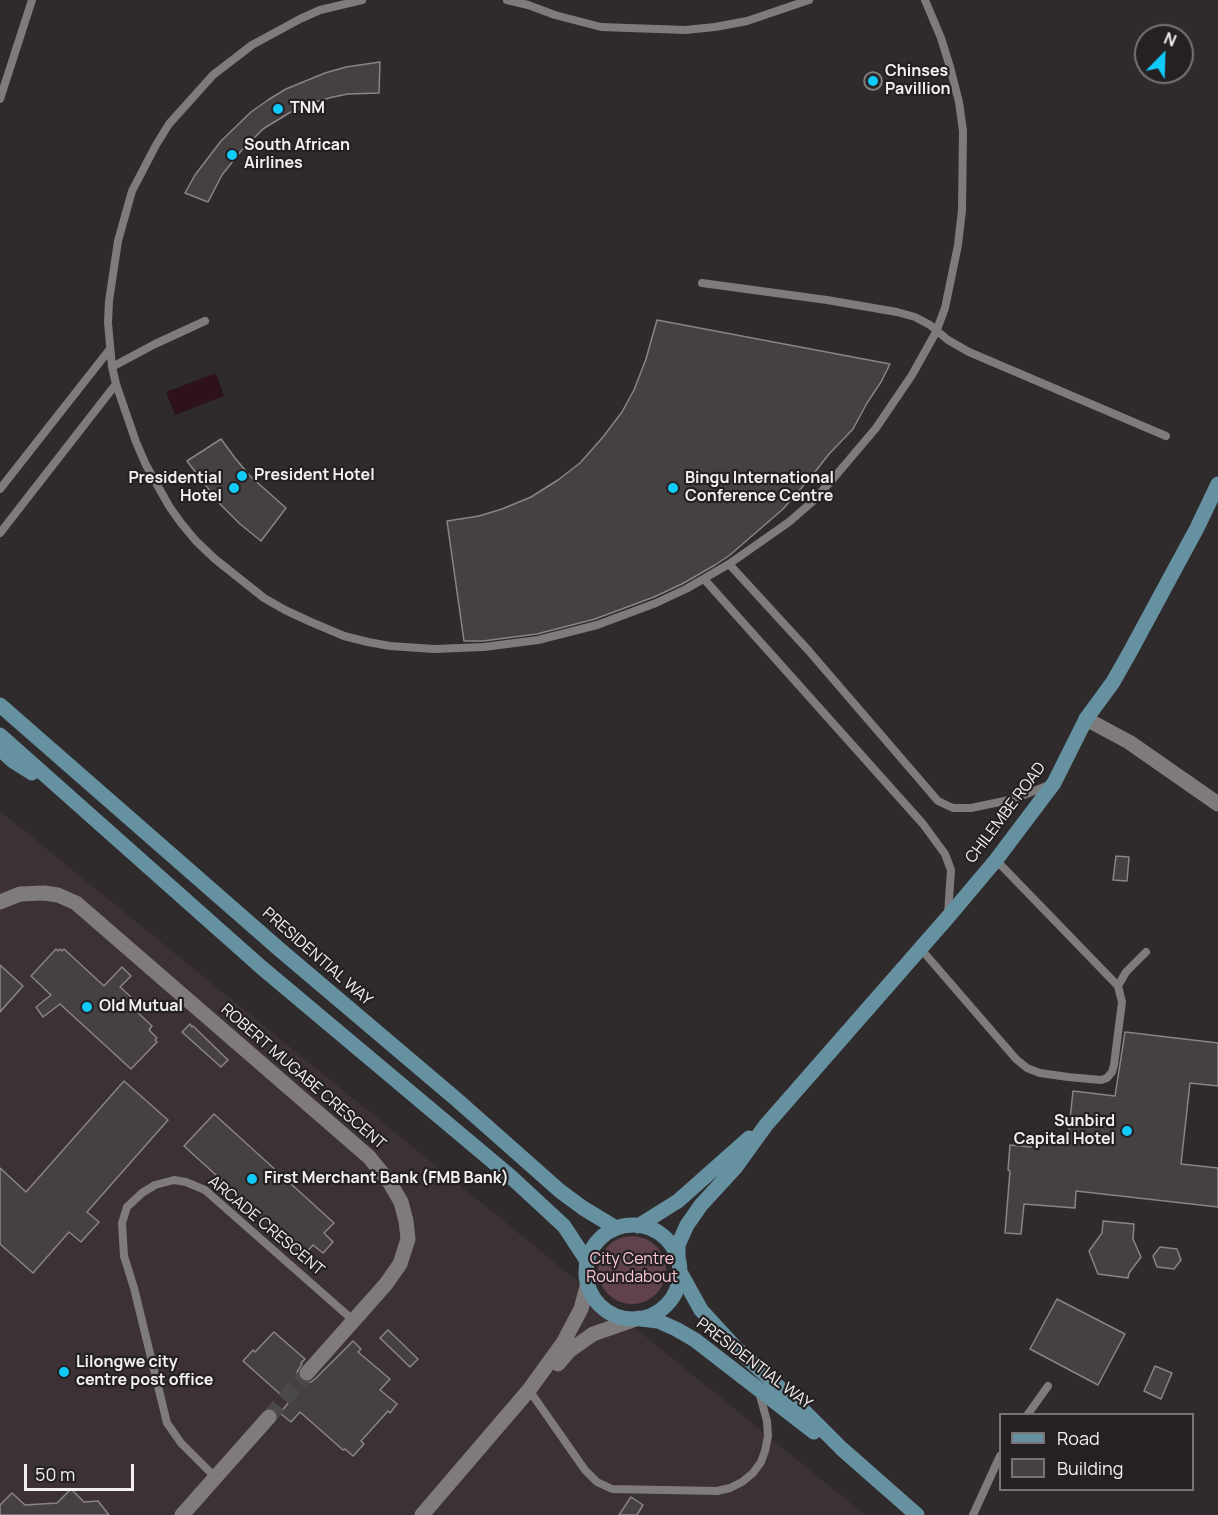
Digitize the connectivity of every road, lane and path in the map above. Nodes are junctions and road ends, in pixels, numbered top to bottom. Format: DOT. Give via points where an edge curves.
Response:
graph roads {
  1 [pos="32,0"];
  2 [pos="360,0"];
  3 [pos="507,0"];
  4 [pos="809,0"];
  5 [pos="925,0"];
  6 [pos="0,99"];
  7 [pos="702,283"];
  8 [pos="205,321"];
  9 [pos="936,332"];
  10 [pos="110,349"];
  11 [pos="112,367"];
  12 [pos="116,384"];
  13 [pos="1166,436"];
  14 [pos="1218,484"];
  15 [pos="0,489"];
  16 [pos="0,533"];
  17 [pos="729,564"];
  18 [pos="704,579"];
  19 [pos="0,705"];
  20 [pos="1086,719"];
  21 [pos="0,735"];
  22 [pos="0,750"];
  23 [pos="1054,783"];
  24 [pos="75,801"];
  25 [pos="1218,804"];
  26 [pos="996,860"];
  27 [pos="0,903"];
  28 [pos="948,917"];
  29 [pos="920,948"];
  30 [pos="1146,952"];
  31 [pos="1118,986"];
  32 [pos="766,1125"];
  33 [pos="638,1226"];
  34 [pos="616,1228"];
  35 [pos="588,1261"];
  36 [pos="679,1266"];
  37 [pos="588,1283"];
  38 [pos="639,1318"];
  39 [pos="354,1321"];
  40 [pos="308,1373"];
  41 [pos="1048,1386"];
  42 [pos="759,1389"];
  43 [pos="529,1390"];
  44 [pos="1029,1413"];
  45 [pos="268,1417"];
  46 [pos="842,1449"];
  47 [pos="999,1458"];
  48 [pos="215,1477"];
  49 [pos="182,1515"];
  50 [pos="422,1515"];
  51 [pos="917,1515"];
  52 [pos="973,1515"];
  1 -- 6 [label="lane"];
  2 -- 10 [label="lane" via="320,10 252,45 213,75 169,124 132,191 121,232 109,301"];
  3 -- 4 [label="lane" via="601,27 685,30 747,21"];
  5 -- 9 [label="lane" via="950,67 963,131 958,245"];
  7 -- 9 [label="lane" via="897,312 915,317"];
  8 -- 11 [label="lane"];
  9 -- 13 [label="lane" via="1000,366"];
  9 -- 17 [label="lane" via="876,428 832,480 789,522"];
  10 -- 11 [label="lane"];
  10 -- 15 [label="lane"];
  11 -- 12 [label="lane"];
  12 -- 16 [label="lane"];
  12 -- 18 [label="lane" via="146,465 169,506 196,541 264,598 344,636 424,649 513,644 597,626"];
  14 -- 20 [label="main road, CHILEMBE ROAD" via="1130,652"];
  17 -- 18 [label="lane"];
  17 -- 23 [label="lane" via="938,801 953,808 971,807 1014,799"];
  18 -- 28 [label="lane" via="923,824 951,870"];
  19 -- 34 [label="main road, PRESIDENTIAL WAY" via="560,1191"];
  20 -- 23 [label="main road, CHILEMBE ROAD"];
  20 -- 25 [label="street" via="1129,742"];
  21 -- 24 [label="main road"];
  22 -- 24 [label="main road"];
  23 -- 26 [label="main road, CHILEMBE ROAD"];
  24 -- 35 [label="main road" via="261,967 510,1176 564,1226"];
  26 -- 28 [label="main road, CHILEMBE ROAD"];
  26 -- 31 [label="lane"];
  27 -- 39 [label="street, ROBERT MUGABE CRESCENT" via="20,894 44,893 76,903 369,1157 401,1202 408,1239 396,1271"];
  28 -- 29 [label="main road, CHILEMBE ROAD"];
  29 -- 31 [label="lane" via="1016,1059 1040,1073 1107,1078 1114,1065 1122,1002"];
  29 -- 32 [label="main road, CHILEMBE ROAD"];
  30 -- 31 [label="lane"];
  32 -- 33 [label="main road" via="678,1201"];
  32 -- 36 [label="main road" via="687,1225 678,1245"];
  33 -- 34 [label="main road"];
  33 -- 36 [label="main road" via="660,1233 674,1250"];
  34 -- 35 [label="main road" via="598,1241"];
  35 -- 37 [label="main road"];
  36 -- 38 [label="main road" via="675,1294 660,1310"];
  36 -- 46 [label="main road, PRESIDENTIAL WAY" via="702,1310 716,1327"];
  37 -- 38 [label="main road" via="607,1311"];
  37 -- 43 [label="street" via="573,1326"];
  38 -- 42 [label="main road, PRESIDENTIAL WAY" via="658,1321 696,1340"];
  38 -- 43 [label="street" via="601,1330 580,1342"];
  39 -- 40 [label="street, ROBERT MUGABE CRESCENT"];
  39 -- 48 [label="lane, ARCADE CRESCENT" via="205,1190 174,1180 154,1185 127,1207 122,1223 124,1256 167,1423"];
  41 -- 44 [label="lane"];
  42 -- 43 [label="lane" via="768,1436 761,1462 742,1482 717,1491 612,1489 597,1482"];
  42 -- 46 [label="main road, PRESIDENTIAL WAY"];
  43 -- 50 [label="street"];
  45 -- 48 [label="street"];
  46 -- 51 [label="main road, PRESIDENTIAL WAY"];
  47 -- 52 [label="lane"];
  48 -- 49 [label="street"];
}
